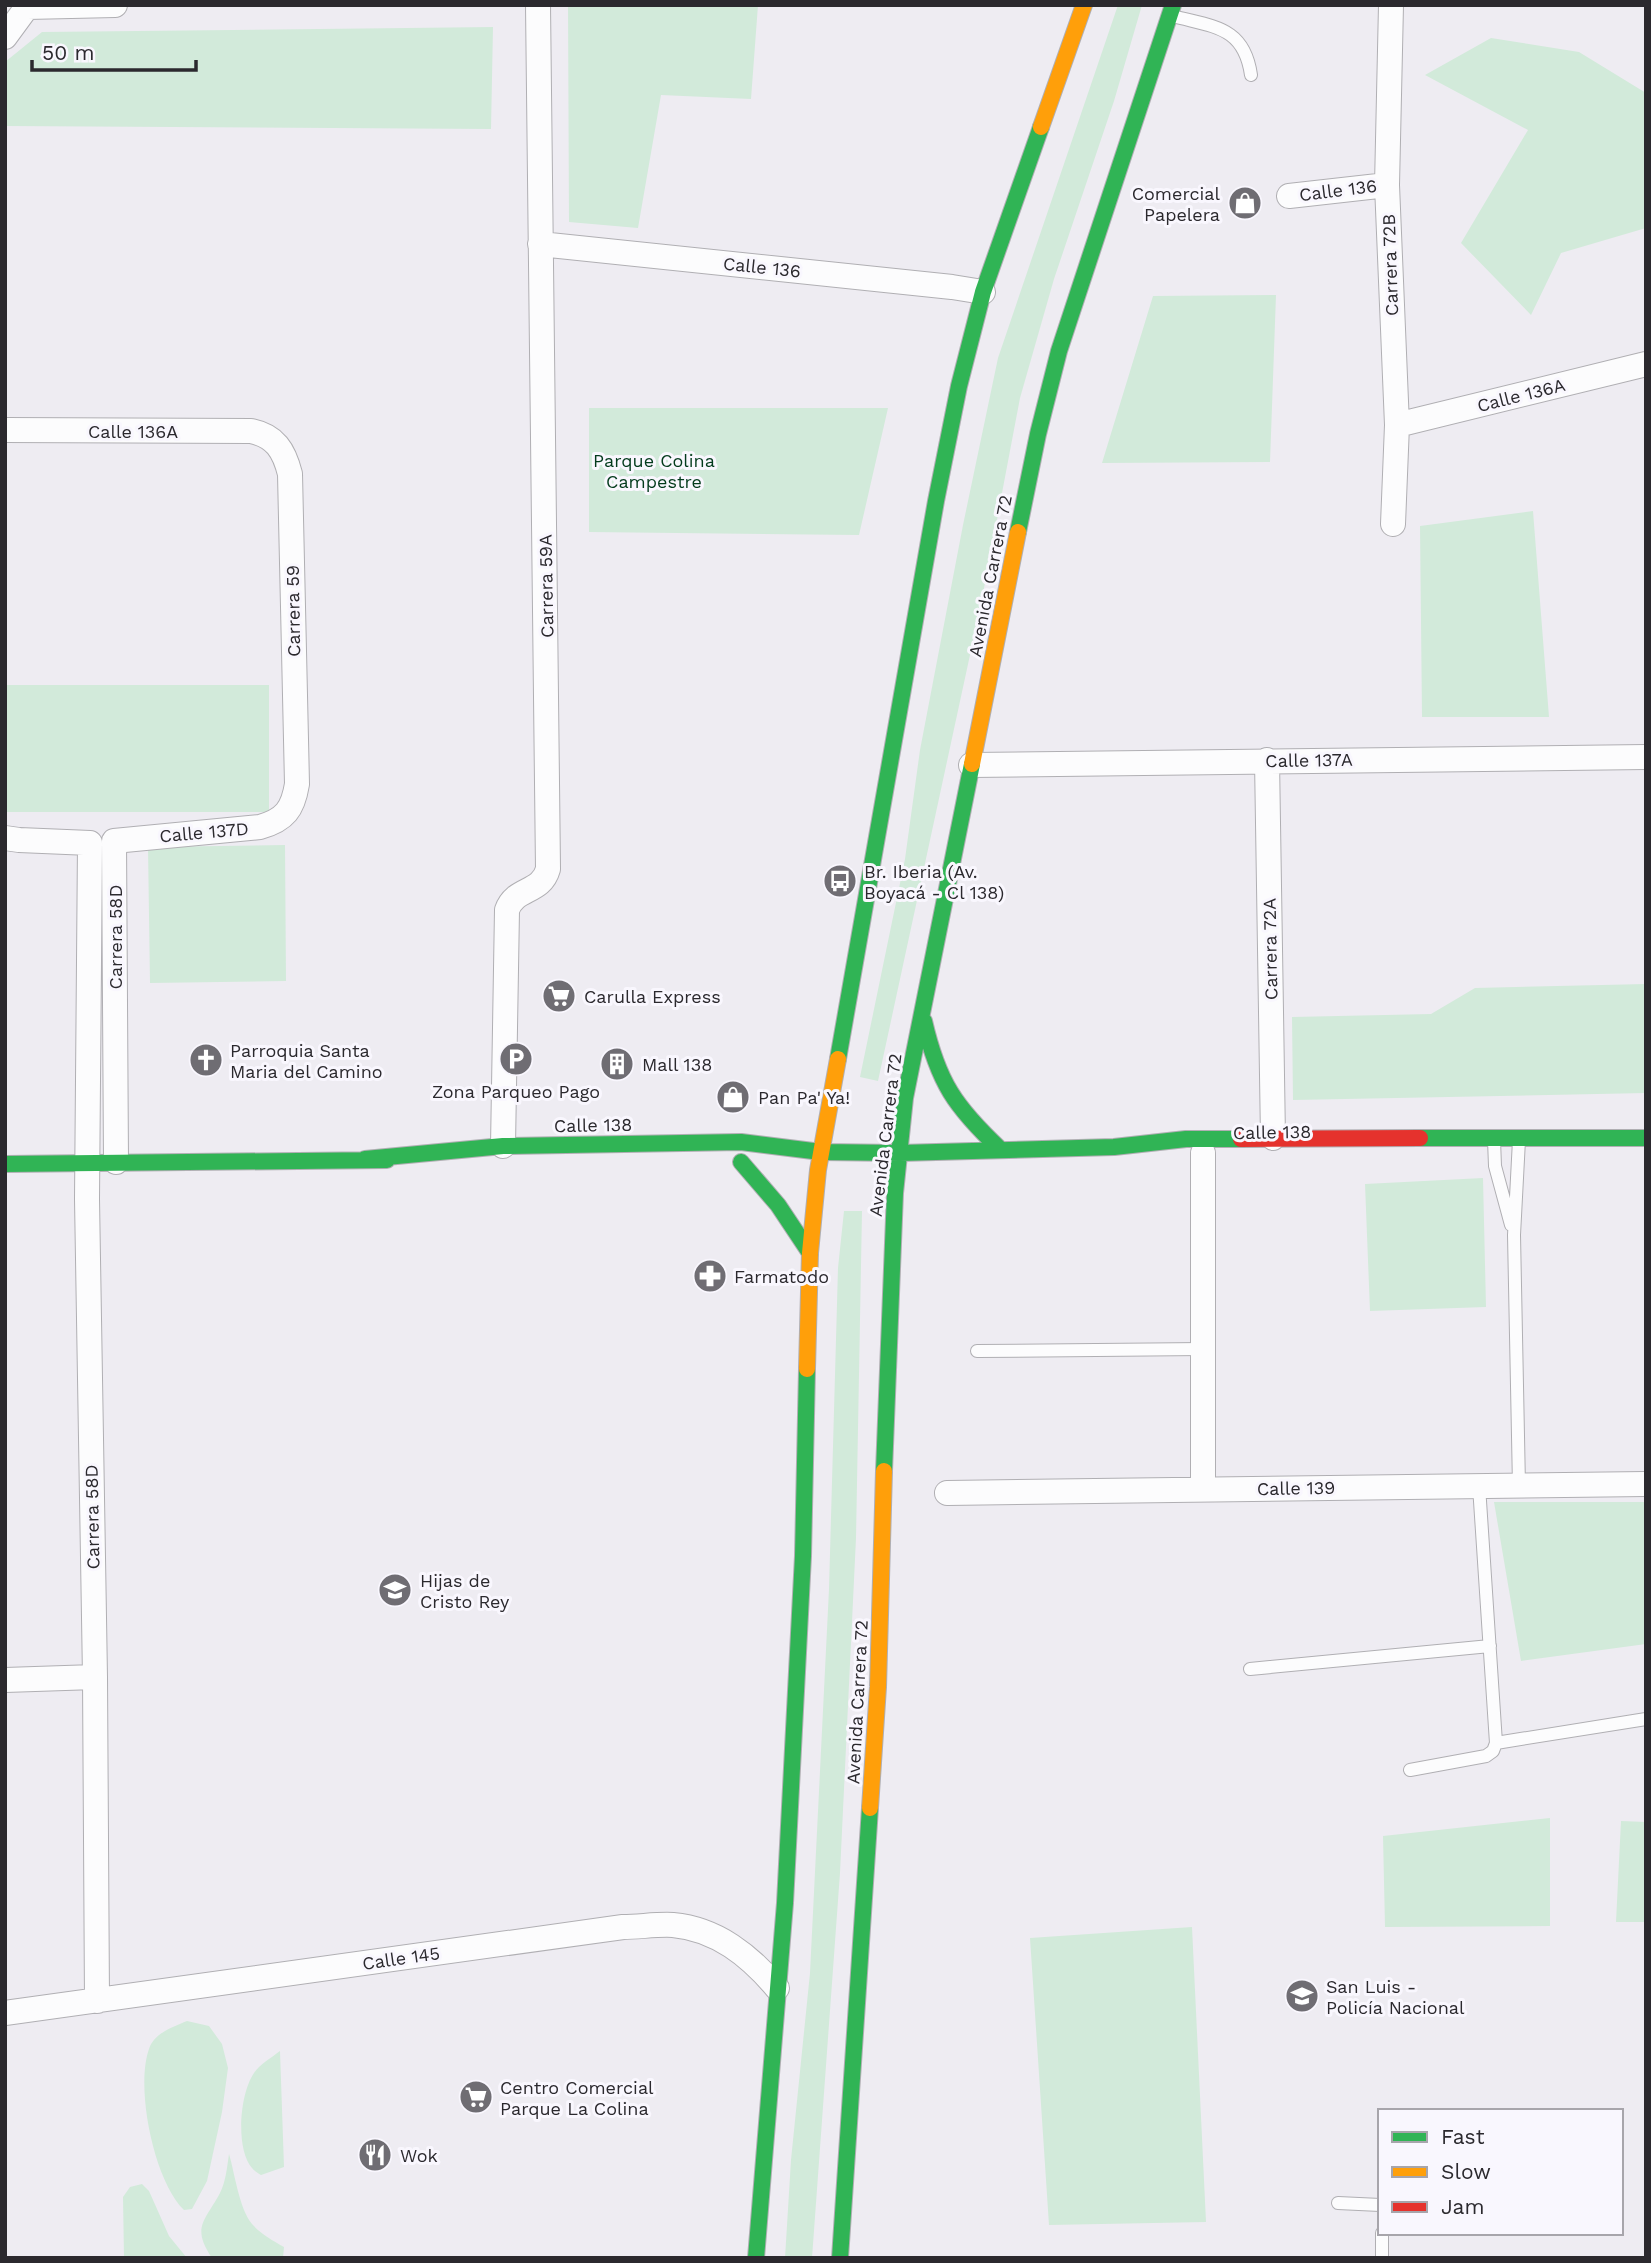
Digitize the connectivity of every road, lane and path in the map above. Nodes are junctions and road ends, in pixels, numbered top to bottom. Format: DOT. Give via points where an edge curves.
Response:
graph roads {
  1 [pos="115,5"];
  2 [pos="538,5"];
  3 [pos="1084,5"];
  4 [pos="1391,5"];
  5 [pos="27,6"];
  6 [pos="1171,10"];
  7 [pos="5,37"];
  8 [pos="1251,75"];
  9 [pos="1387,185"];
  10 [pos="1289,196"];
  11 [pos="540,244"];
  12 [pos="983,292"];
  13 [pos="1646,364"];
  14 [pos="1397,425"];
  15 [pos="251,431"];
  16 [pos="8,433"];
  17 [pos="1393,524"];
  18 [pos="1646,757"];
  19 [pos="1267,760"];
  20 [pos="971,765"];
  21 [pos="289,810"];
  22 [pos="5,838"];
  23 [pos="102,842"];
  24 [pos="922,1010"];
  25 [pos="89,1033"];
  26 [pos="115,1033"];
  27 [pos="1273,1138"];
  28 [pos="1646,1138"];
  29 [pos="1518,1139"];
  30 [pos="1432,1140"];
  31 [pos="1494,1140"];
  32 [pos="503,1146"];
  33 [pos="1114,1147"];
  34 [pos="1001,1150"];
  35 [pos="821,1152"];
  36 [pos="900,1153"];
  37 [pos="1203,1153"];
  38 [pos="365,1159"];
  39 [pos="116,1162"];
  40 [pos="89,1163"];
  41 [pos="5,1164"];
  42 [pos="476,1165"];
  43 [pos="1514,1236"];
  44 [pos="810,1253"];
  45 [pos="1203,1349"];
  46 [pos="976,1351"];
  47 [pos="1646,1484"];
  48 [pos="1479,1486"];
  49 [pos="1519,1486"];
  50 [pos="1203,1489"];
  51 [pos="947,1493"];
  52 [pos="1490,1646"];
  53 [pos="1250,1669"];
  54 [pos="95,1677"];
  55 [pos="5,1680"];
  56 [pos="1646,1719"];
  57 [pos="1496,1743"];
  58 [pos="1410,1770"];
  59 [pos="777,1989"];
  60 [pos="97,2001"];
  61 [pos="5,2013"];
  62 [pos="1338,2203"];
  63 [pos="1378,2205"];
  64 [pos="1382,2235"];
  65 [pos="756,2258"];
  66 [pos="840,2258"];
  67 [pos="1382,2258"];
  1 -- 5 [label="street"];
  2 -- 11 [label="street, Carrera 59A"];
  3 -- 12 [label="main road"];
  4 -- 9 [label="street, Carrera 72B"];
  5 -- 7 [label="street"];
  6 -- 8 [label="lane" via="1238,39 1249,59"];
  6 -- 20 [label="main road, Avenida Carrera 72" via="1059,351"];
  9 -- 10 [label="street, Calle 136"];
  9 -- 14 [label="street, Carrera 72B"];
  11 -- 12 [label="street, Calle 136"];
  11 -- 32 [label="street, Carrera 59A" via="548,869 540,884 515,897 507,910"];
  12 -- 35 [label="main road" via="936,500"];
  13 -- 14 [label="street, Calle 136A"];
  14 -- 17 [label="street, Carrera 72B"];
  15 -- 16 [label="street, Calle 136A"];
  15 -- 21 [label="street, Carrera 59" via="273,441 290,474 297,784"];
  18 -- 19 [label="street, Calle 137A"];
  19 -- 20 [label="street, Calle 137A"];
  19 -- 27 [label="street, Carrera 72A"];
  20 -- 24 [label="main road, Avenida Carrera 72"];
  21 -- 23 [label="street, Calle 137D" via="273,824 260,827"];
  22 -- 23 [label="street, Calle 137D"];
  23 -- 25 [label="street, Carrera 58D"];
  23 -- 26 [label="street, Carrera 58D"];
  24 -- 34 [label="main road" via="943,1086 958,1108"];
  24 -- 36 [label="main road, Avenida Carrera 72"];
  25 -- 26 [label="street"];
  25 -- 40 [label="street, Carrera 58D"];
  26 -- 39 [label="street, Carrera 58D"];
  27 -- 30 [label="main road, Calle 138"];
  27 -- 33 [label="main road, Calle 138" via="1186,1139"];
  28 -- 29 [label="main road, Calle 138"];
  29 -- 31 [label="main road, Calle 138"];
  29 -- 43 [label="lane"];
  30 -- 31 [label="main road, Calle 138"];
  30 -- 37 [label="main road, Calle 138" via="1362,1150"];
  31 -- 43 [label="lane" via="1495,1166"];
  32 -- 35 [label="main road, Calle 138" via="741,1142"];
  32 -- 38 [label="main road, Calle 138"];
  33 -- 34 [label="main road, Calle 138"];
  33 -- 37 [label="main road, Calle 138"];
  34 -- 36 [label="main road, Calle 138"];
  35 -- 36 [label="main road, Calle 138"];
  35 -- 44 [label="main road"];
  35 -- 44 [label="main road, Calle 138" via="735,1162 771,1195"];
  36 -- 66 [label="main road, Avenida Carrera 72" via="889,1316 878,1687"];
  37 -- 45 [label="street"];
  38 -- 39 [label="main road, Calle 138"];
  38 -- 42 [label="main road, Calle 138"];
  39 -- 40 [label="main road, Calle 138"];
  40 -- 41 [label="main road, Calle 138"];
  40 -- 54 [label="street, Carrera 58D"];
  43 -- 49 [label="lane"];
  44 -- 59 [label="main road" via="803,1556"];
  45 -- 46 [label="lane"];
  45 -- 50 [label="street"];
  47 -- 49 [label="street, Calle 139"];
  48 -- 49 [label="street, Calle 139"];
  48 -- 50 [label="street, Calle 139"];
  48 -- 52 [label="lane"];
  50 -- 51 [label="street, Calle 139"];
  52 -- 53 [label="lane"];
  52 -- 57 [label="lane"];
  54 -- 55 [label="street"];
  54 -- 60 [label="street, Carrera 58D"];
  56 -- 57 [label="lane"];
  57 -- 58 [label="lane" via="1486,1756"];
  59 -- 60 [label="street, Calle 145" via="757,1965 718,1937 673,1925 610,1929"];
  59 -- 65 [label="main road"];
  60 -- 61 [label="street, Calle 145"];
  62 -- 63 [label="lane"];
  64 -- 67 [label="lane"];
}
